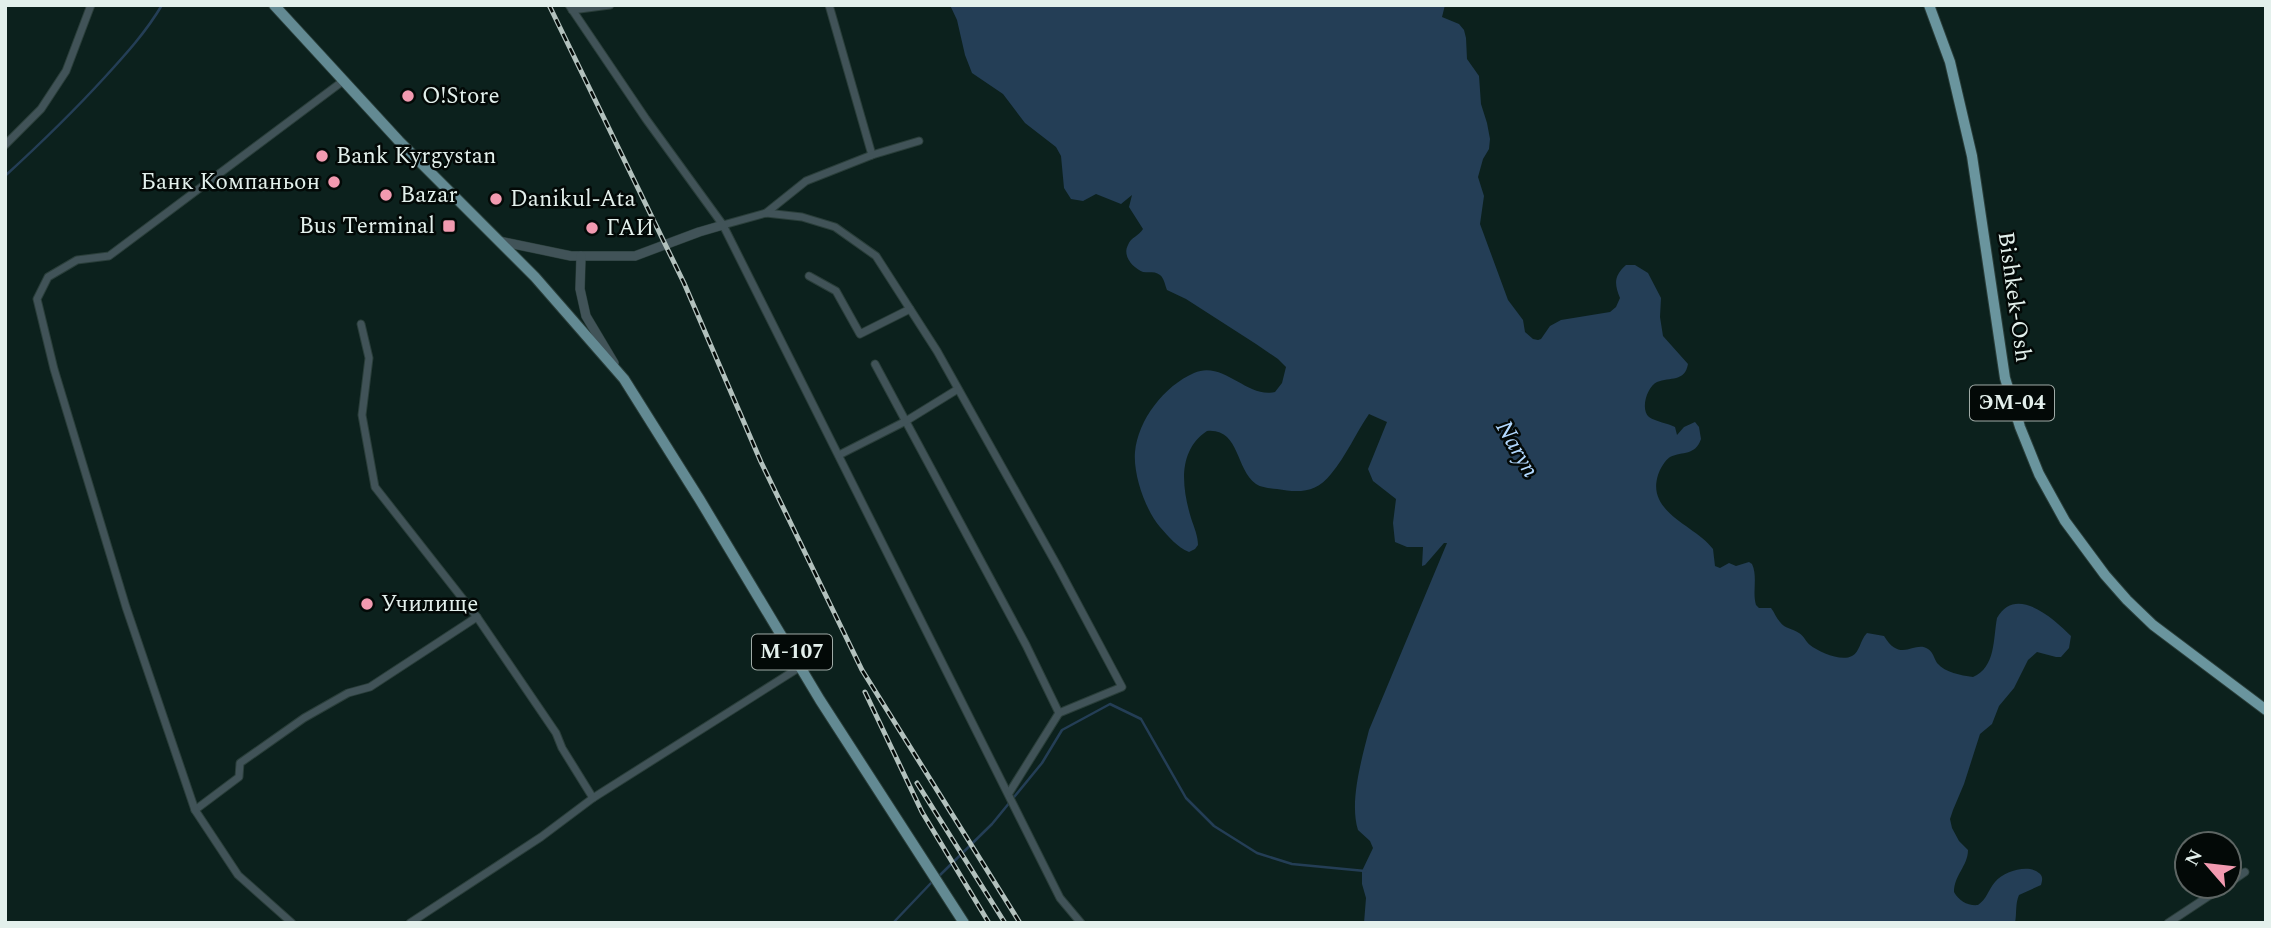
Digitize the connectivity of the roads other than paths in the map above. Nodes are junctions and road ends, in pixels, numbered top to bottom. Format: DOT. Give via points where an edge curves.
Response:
graph roads {
  1 [pos="91,5"];
  2 [pos="274,5"];
  3 [pos="610,5"];
  4 [pos="829,5"];
  5 [pos="1929,5"];
  6 [pos="570,8"];
  7 [pos="343,81"];
  8 [pos="7,140"];
  9 [pos="919,141"];
  10 [pos="872,155"];
  11 [pos="766,213"];
  12 [pos="723,225"];
  13 [pos="499,241"];
  14 [pos="581,256"];
  15 [pos="809,276"];
  16 [pos="910,309"];
  17 [pos="360,324"];
  18 [pos="874,365"];
  19 [pos="624,379"];
  20 [pos="958,389"];
  21 [pos="906,421"];
  22 [pos="839,455"];
  23 [pos="477,617"];
  24 [pos="800,667"];
  25 [pos="2266,710"];
  26 [pos="1059,713"];
  27 [pos="1009,793"];
  28 [pos="593,798"];
  29 [pos="195,810"];
  30 [pos="2203,900"];
  31 [pos="292,923"];
  32 [pos="410,923"];
  33 [pos="964,923"];
  34 [pos="1081,923"];
  35 [pos="2168,923"];
  1 -- 8 [label="street" via="66,71 41,109"];
  2 -- 7 [label="main road, М-107"];
  3 -- 6 [label="street"];
  4 -- 10 [label="street"];
  5 -- 25 [label="highway, Bishkek-Osh / ЭМ-04" via="1950,62 1972,156 2005,378 2039,474 2066,521 2127,600"];
  6 -- 12 [label="street"];
  7 -- 13 [label="main road, М-107"];
  7 -- 29 [label="street" via="109,256 77,260 48,277 37,299 126,607"];
  9 -- 10 [label="street"];
  10 -- 11 [label="street" via="806,181"];
  11 -- 12 [label="street"];
  11 -- 16 [label="street" via="835,227 876,256"];
  12 -- 14 [label="street" via="635,256"];
  12 -- 22 [label="street"];
  13 -- 14 [label="street"];
  13 -- 19 [label="main road, М-107"];
  14 -- 19 [label="street" via="580,289 586,316"];
  15 -- 16 [label="street" via="835,291 860,334"];
  16 -- 20 [label="street"];
  17 -- 23 [label="street" via="369,358 362,415 375,487"];
  18 -- 21 [label="street"];
  19 -- 24 [label="main road, М-107"];
  20 -- 21 [label="street"];
  20 -- 26 [label="street" via="1122,687"];
  21 -- 22 [label="street"];
  21 -- 26 [label="street"];
  22 -- 27 [label="street"];
  23 -- 28 [label="street" via="556,733"];
  23 -- 29 [label="street" via="370,687 304,719 240,763 239,777"];
  24 -- 28 [label="street"];
  24 -- 33 [label="main road, М-107"];
  26 -- 27 [label="street"];
  27 -- 34 [label="street" via="1060,898"];
  28 -- 32 [label="street"];
  29 -- 31 [label="street" via="238,875"];
  30 -- 35 [label="street"];
}
